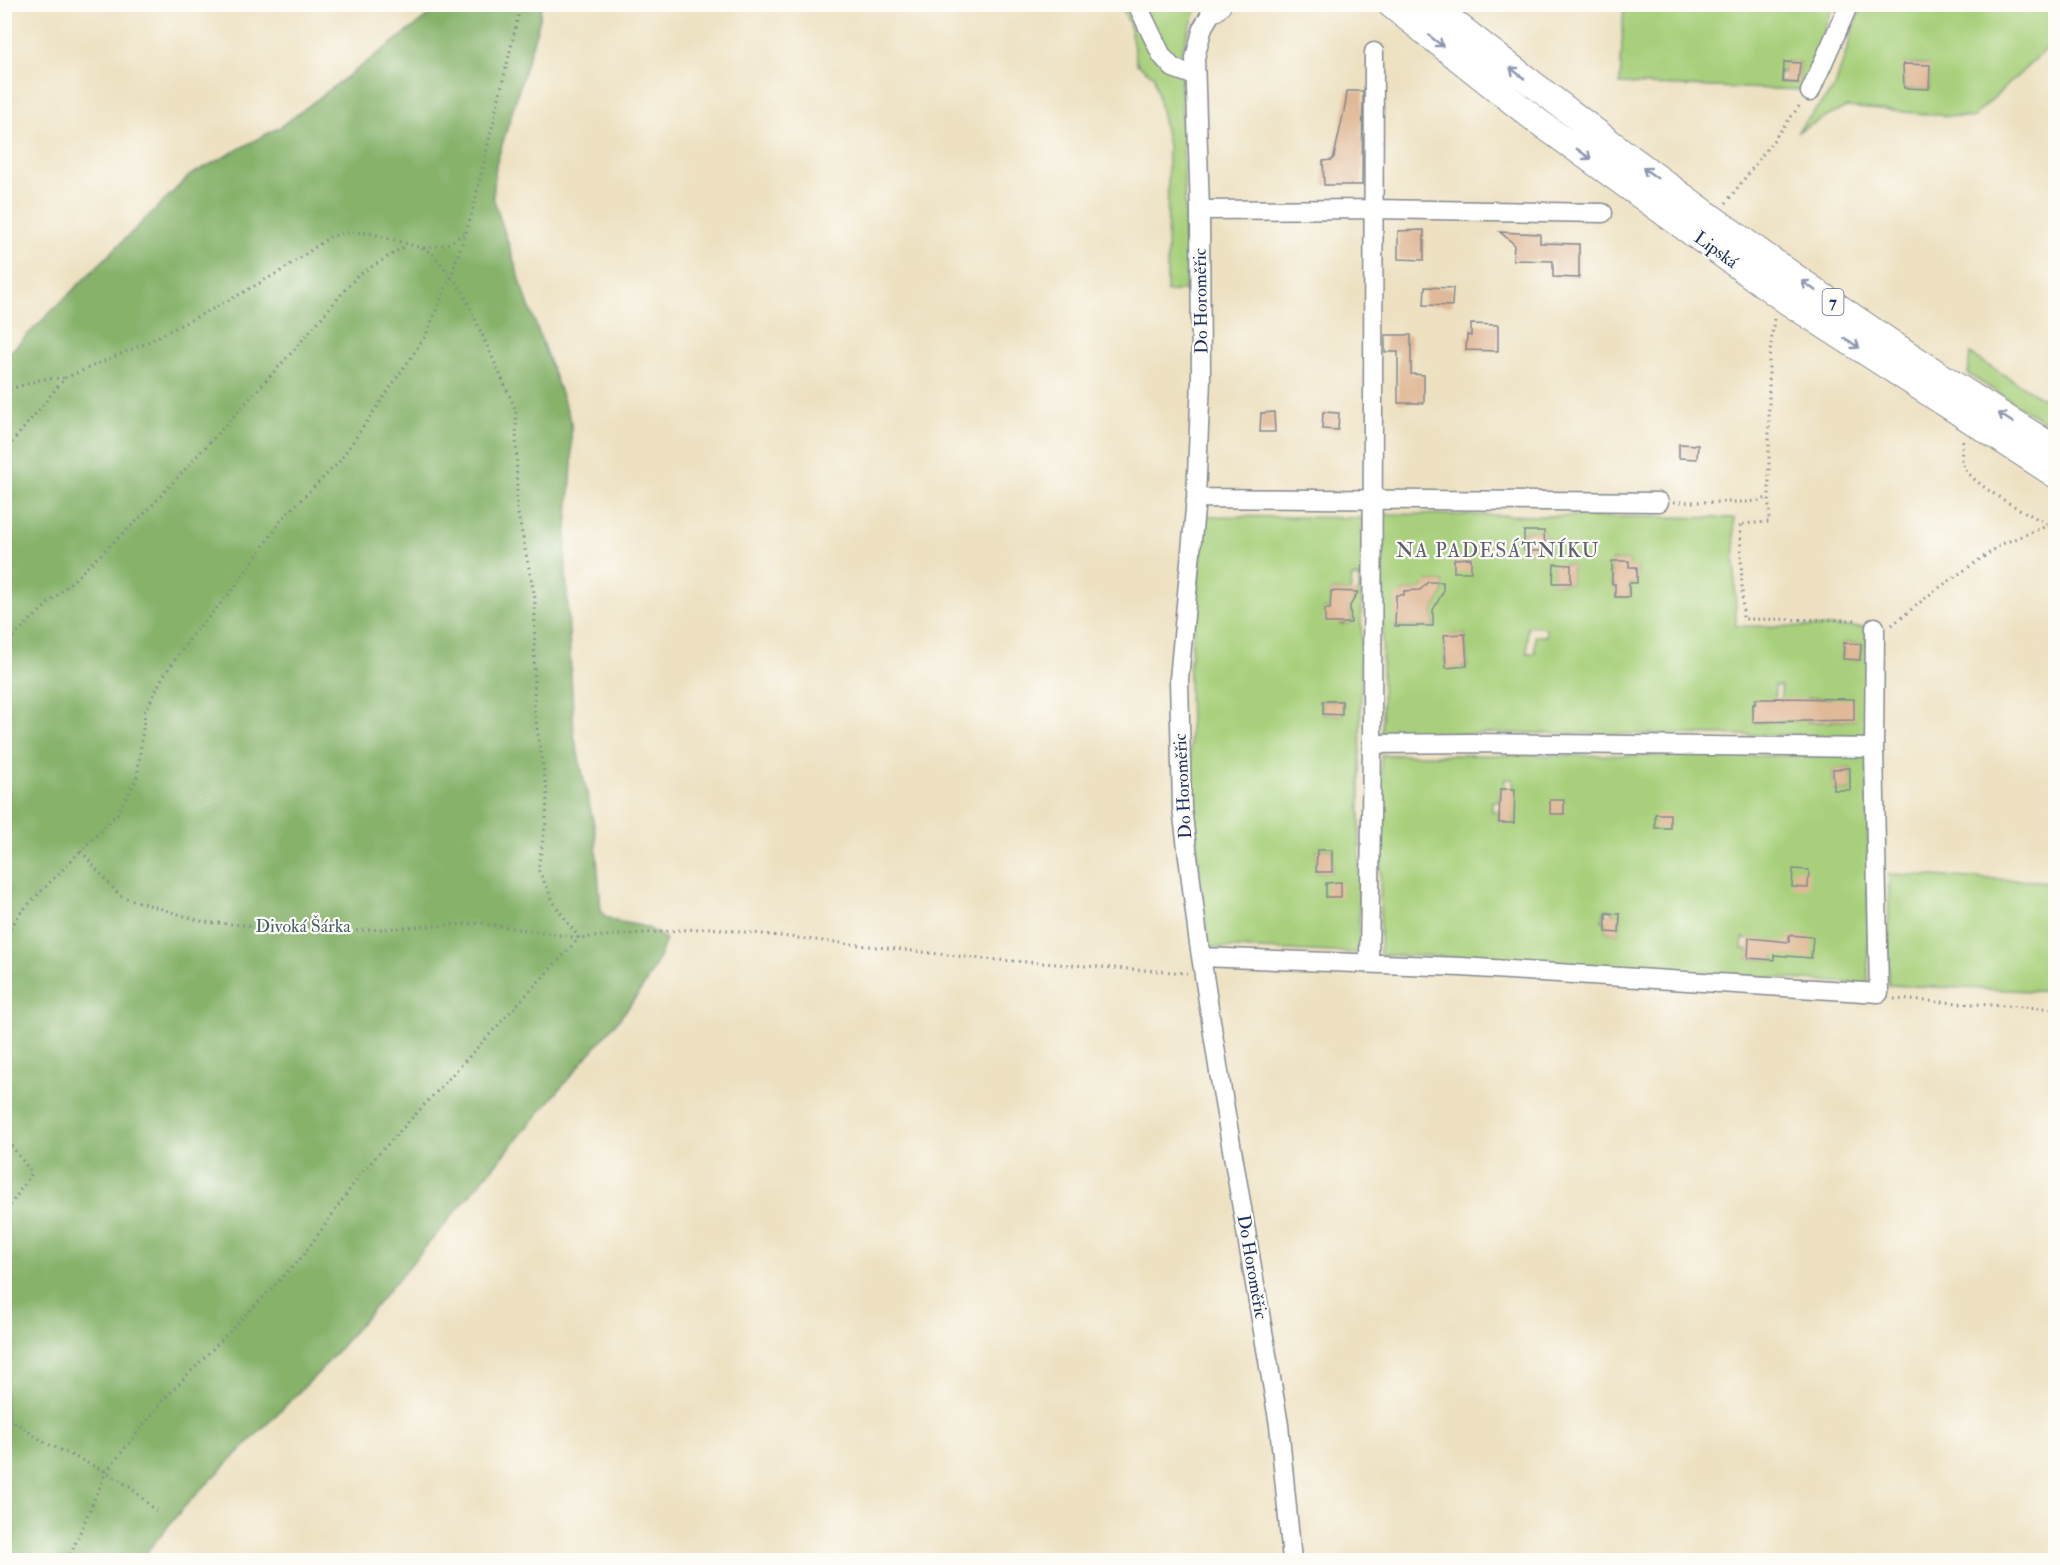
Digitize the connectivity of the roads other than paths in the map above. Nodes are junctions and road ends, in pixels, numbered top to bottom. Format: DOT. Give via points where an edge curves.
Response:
graph roads {
  1 [pos="1137,4"];
  2 [pos="1390,4"];
  3 [pos="1430,4"];
  4 [pos="1849,4"];
  5 [pos="1216,6"];
  6 [pos="1374,52"];
  7 [pos="1195,76"];
  8 [pos="1810,92"];
  9 [pos="1374,208"];
  10 [pos="1200,210"];
  11 [pos="1603,213"];
  12 [pos="2055,449"];
  13 [pos="2055,475"];
  14 [pos="1196,498"];
  15 [pos="1372,500"];
  16 [pos="1659,502"];
  17 [pos="1875,627"];
  18 [pos="1372,744"];
  19 [pos="1874,748"];
  20 [pos="1369,962"];
  21 [pos="1202,965"];
  22 [pos="1292,1560"];
  1 -- 7 [label="street" via="1162,56 1173,68"];
  2 -- 13 [label="highway, Lipská / 7, one-way" via="1536,120 1785,300"];
  12 -- 3 [label="highway, Lipská / 7, one-way" via="1893,345 1666,184"];
  4 -- 8 [label="street"];
  5 -- 7 [label="street, Do Horoměřic" via="1203,27"];
  6 -- 9 [label="street"];
  7 -- 10 [label="street, Do Horoměřic"];
  9 -- 10 [label="street"];
  9 -- 11 [label="street"];
  9 -- 15 [label="street"];
  10 -- 14 [label="street, Do Horoměřic" via="1201,380"];
  14 -- 15 [label="street"];
  14 -- 21 [label="street, Do Horoměřic" via="1179,679 1182,808"];
  15 -- 16 [label="street"];
  15 -- 18 [label="street"];
  17 -- 19 [label="street"];
  18 -- 19 [label="street"];
  18 -- 20 [label="street"];
  19 -- 20 [label="street" via="1879,993"];
  20 -- 21 [label="street"];
  21 -- 22 [label="street, Do Horoměřic" via="1279,1425"];
}
